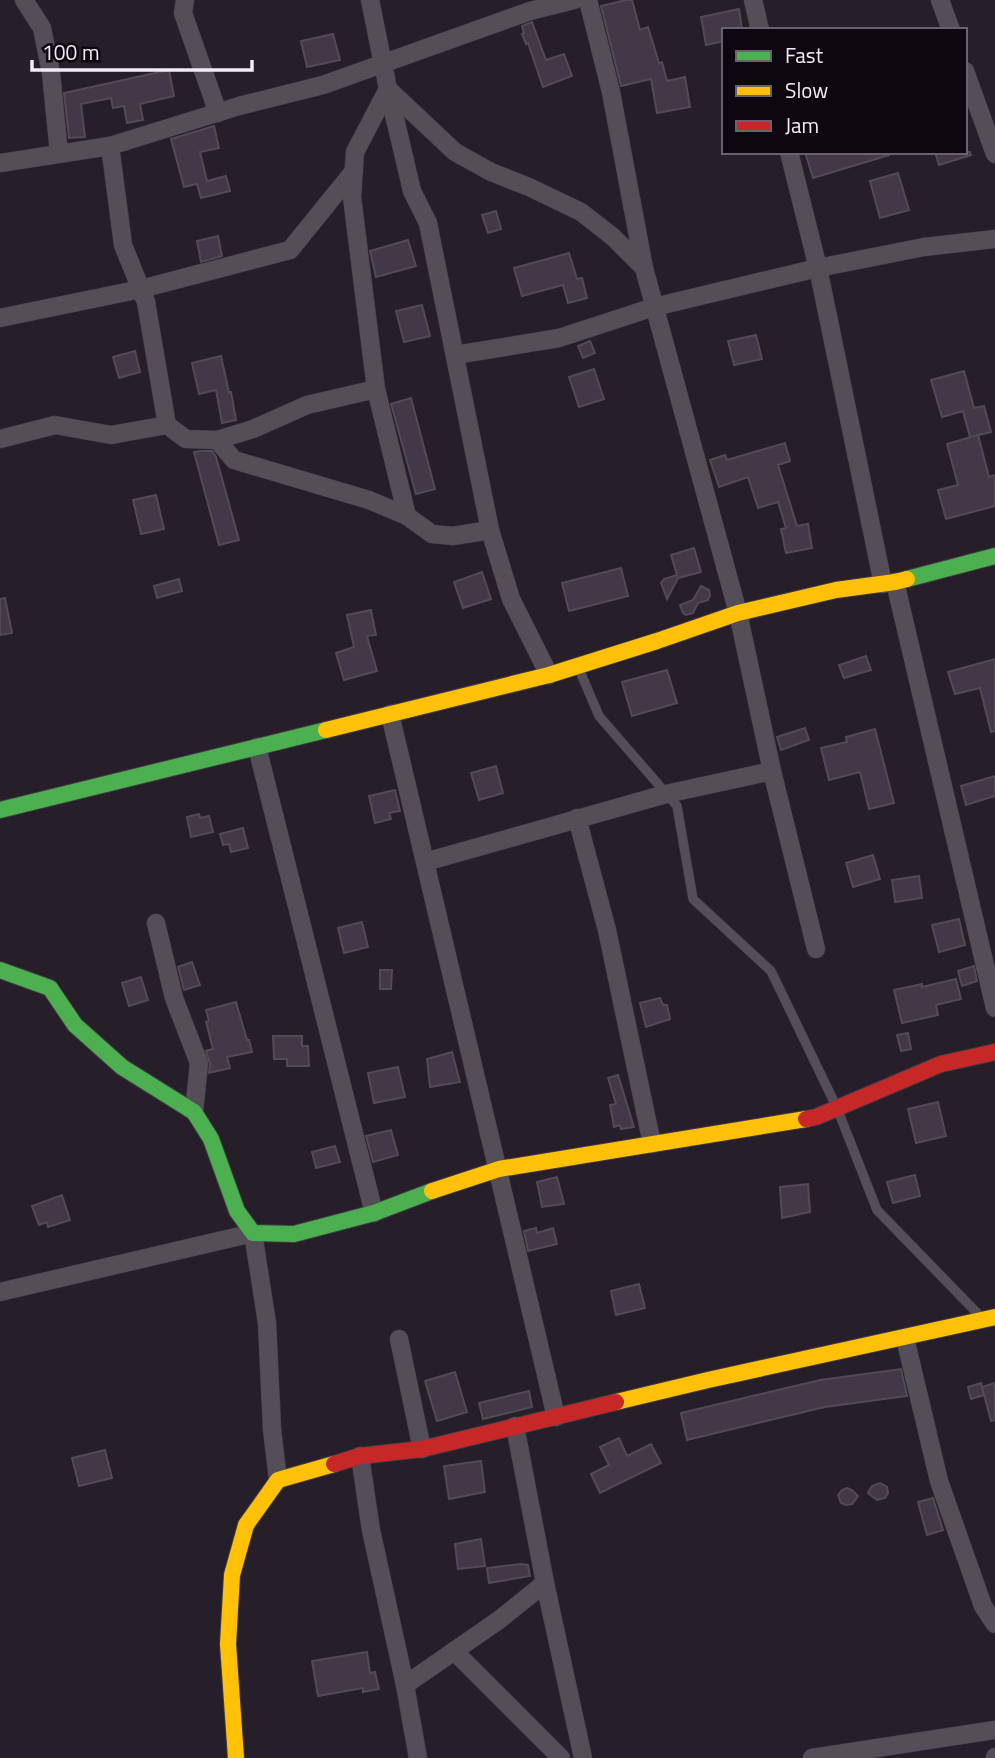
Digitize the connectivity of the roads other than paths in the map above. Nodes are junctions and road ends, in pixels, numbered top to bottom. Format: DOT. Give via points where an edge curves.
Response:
graph roads {
  1 [pos="24,0"];
  2 [pos="185,0"];
  3 [pos="370,0"];
  4 [pos="574,0"];
  5 [pos="588,0"];
  6 [pos="752,0"];
  7 [pos="940,0"];
  8 [pos="759,28"];
  9 [pos="950,28"];
  10 [pos="383,64"];
  11 [pos="967,77"];
  12 [pos="388,89"];
  13 [pos="218,113"];
  14 [pos="110,146"];
  15 [pos="59,153"];
  16 [pos="790,154"];
  17 [pos="995,154"];
  18 [pos="0,163"];
  19 [pos="354,171"];
  20 [pos="995,239"];
  21 [pos="644,268"];
  22 [pos="818,268"];
  23 [pos="141,289"];
  24 [pos="654,307"];
  25 [pos="0,318"];
  26 [pos="455,355"];
  27 [pos="376,389"];
  28 [pos="167,425"];
  29 [pos="0,439"];
  30 [pos="217,440"];
  31 [pos="407,516"];
  32 [pos="490,530"];
  33 [pos="995,556"];
  34 [pos="889,583"];
  35 [pos="738,613"];
  36 [pos="577,666"];
  37 [pos="549,674"];
  38 [pos="390,714"];
  39 [pos="257,747"];
  40 [pos="772,771"];
  41 [pos="666,794"];
  42 [pos="0,810"];
  43 [pos="577,818"];
  44 [pos="425,862"];
  45 [pos="156,923"];
  46 [pos="816,949"];
  47 [pos="0,970"];
  48 [pos="995,1008"];
  49 [pos="995,1052"];
  50 [pos="837,1108"];
  51 [pos="194,1112"];
  52 [pos="652,1144"];
  53 [pos="499,1169"];
  54 [pos="374,1213"];
  55 [pos="253,1233"];
  56 [pos="0,1292"];
  57 [pos="989,1318"];
  58 [pos="905,1338"];
  59 [pos="399,1339"];
  60 [pos="556,1417"];
  61 [pos="515,1426"];
  62 [pos="422,1449"];
  63 [pos="360,1456"];
  64 [pos="278,1480"];
  65 [pos="545,1583"];
  66 [pos="995,1624"];
  67 [pos="454,1651"];
  68 [pos="405,1685"];
  69 [pos="995,1730"];
  70 [pos="236,1758"];
  71 [pos="418,1758"];
  72 [pos="561,1758"];
  73 [pos="583,1758"];
  74 [pos="812,1758"];
  1 -- 15 [label="street" via="42,28"];
  2 -- 13 [label="street" via="183,13"];
  3 -- 10 [label="street"];
  4 -- 10 [label="street" via="530,11"];
  5 -- 21 [label="street" via="611,92"];
  6 -- 8 [label="street"];
  7 -- 9 [label="street"];
  10 -- 12 [label="street"];
  10 -- 13 [label="street"];
  11 -- 17 [label="street"];
  12 -- 19 [label="street" via="355,152"];
  12 -- 21 [label="street" via="455,152 580,212"];
  12 -- 26 [label="street" via="412,191 428,223"];
  13 -- 14 [label="street"];
  14 -- 15 [label="street"];
  14 -- 23 [label="street" via="123,245"];
  15 -- 18 [label="street"];
  16 -- 22 [label="street"];
  19 -- 23 [label="street" via="290,250"];
  19 -- 27 [label="street" via="352,197"];
  20 -- 22 [label="street" via="924,247"];
  21 -- 24 [label="street"];
  22 -- 24 [label="street"];
  22 -- 34 [label="street"];
  23 -- 25 [label="street"];
  23 -- 28 [label="street"];
  24 -- 26 [label="street" via="559,338"];
  24 -- 35 [label="street"];
  26 -- 32 [label="street"];
  27 -- 30 [label="street" via="307,405"];
  27 -- 31 [label="street"];
  28 -- 29 [label="street" via="111,435 55,425"];
  28 -- 30 [label="street" via="186,439"];
  30 -- 31 [label="street" via="234,460 369,500"];
  31 -- 32 [label="street" via="432,534"];
  32 -- 37 [label="street" via="511,598"];
  33 -- 34 [label="street"];
  34 -- 35 [label="street"];
  34 -- 48 [label="street"];
  35 -- 36 [label="street"];
  35 -- 40 [label="street"];
  36 -- 37 [label="street"];
  36 -- 41 [label="lane" via="599,716"];
  37 -- 38 [label="street"];
  38 -- 39 [label="street"];
  38 -- 44 [label="street"];
  39 -- 42 [label="street"];
  39 -- 54 [label="street"];
  40 -- 41 [label="street"];
  40 -- 46 [label="street"];
  41 -- 43 [label="street"];
  41 -- 50 [label="lane" via="677,806 693,899 771,971"];
  43 -- 44 [label="street"];
  43 -- 52 [label="street" via="607,930"];
  44 -- 53 [label="street"];
  45 -- 51 [label="street" via="174,998 200,1063"];
  47 -- 51 [label="street" via="50,988 75,1025 122,1067"];
  49 -- 50 [label="street" via="941,1064"];
  50 -- 52 [label="street" via="816,1117"];
  50 -- 57 [label="lane" via="877,1210"];
  51 -- 55 [label="street" via="211,1139 237,1211"];
  52 -- 53 [label="street"];
  53 -- 54 [label="street"];
  53 -- 60 [label="street"];
  54 -- 55 [label="street" via="295,1234"];
  55 -- 56 [label="street"];
  55 -- 64 [label="street" via="267,1322"];
  57 -- 58 [label="street"];
  58 -- 60 [label="street"];
  58 -- 66 [label="street" via="939,1481 983,1606"];
  59 -- 62 [label="street"];
  60 -- 61 [label="street"];
  61 -- 62 [label="street"];
  61 -- 65 [label="street"];
  62 -- 63 [label="street"];
  63 -- 64 [label="street"];
  63 -- 68 [label="street"];
  64 -- 70 [label="street" via="247,1525 232,1575 228,1644"];
  65 -- 67 [label="street"];
  65 -- 73 [label="street"];
  67 -- 68 [label="street"];
  67 -- 72 [label="street"];
  68 -- 71 [label="street"];
  69 -- 74 [label="street"];
}
